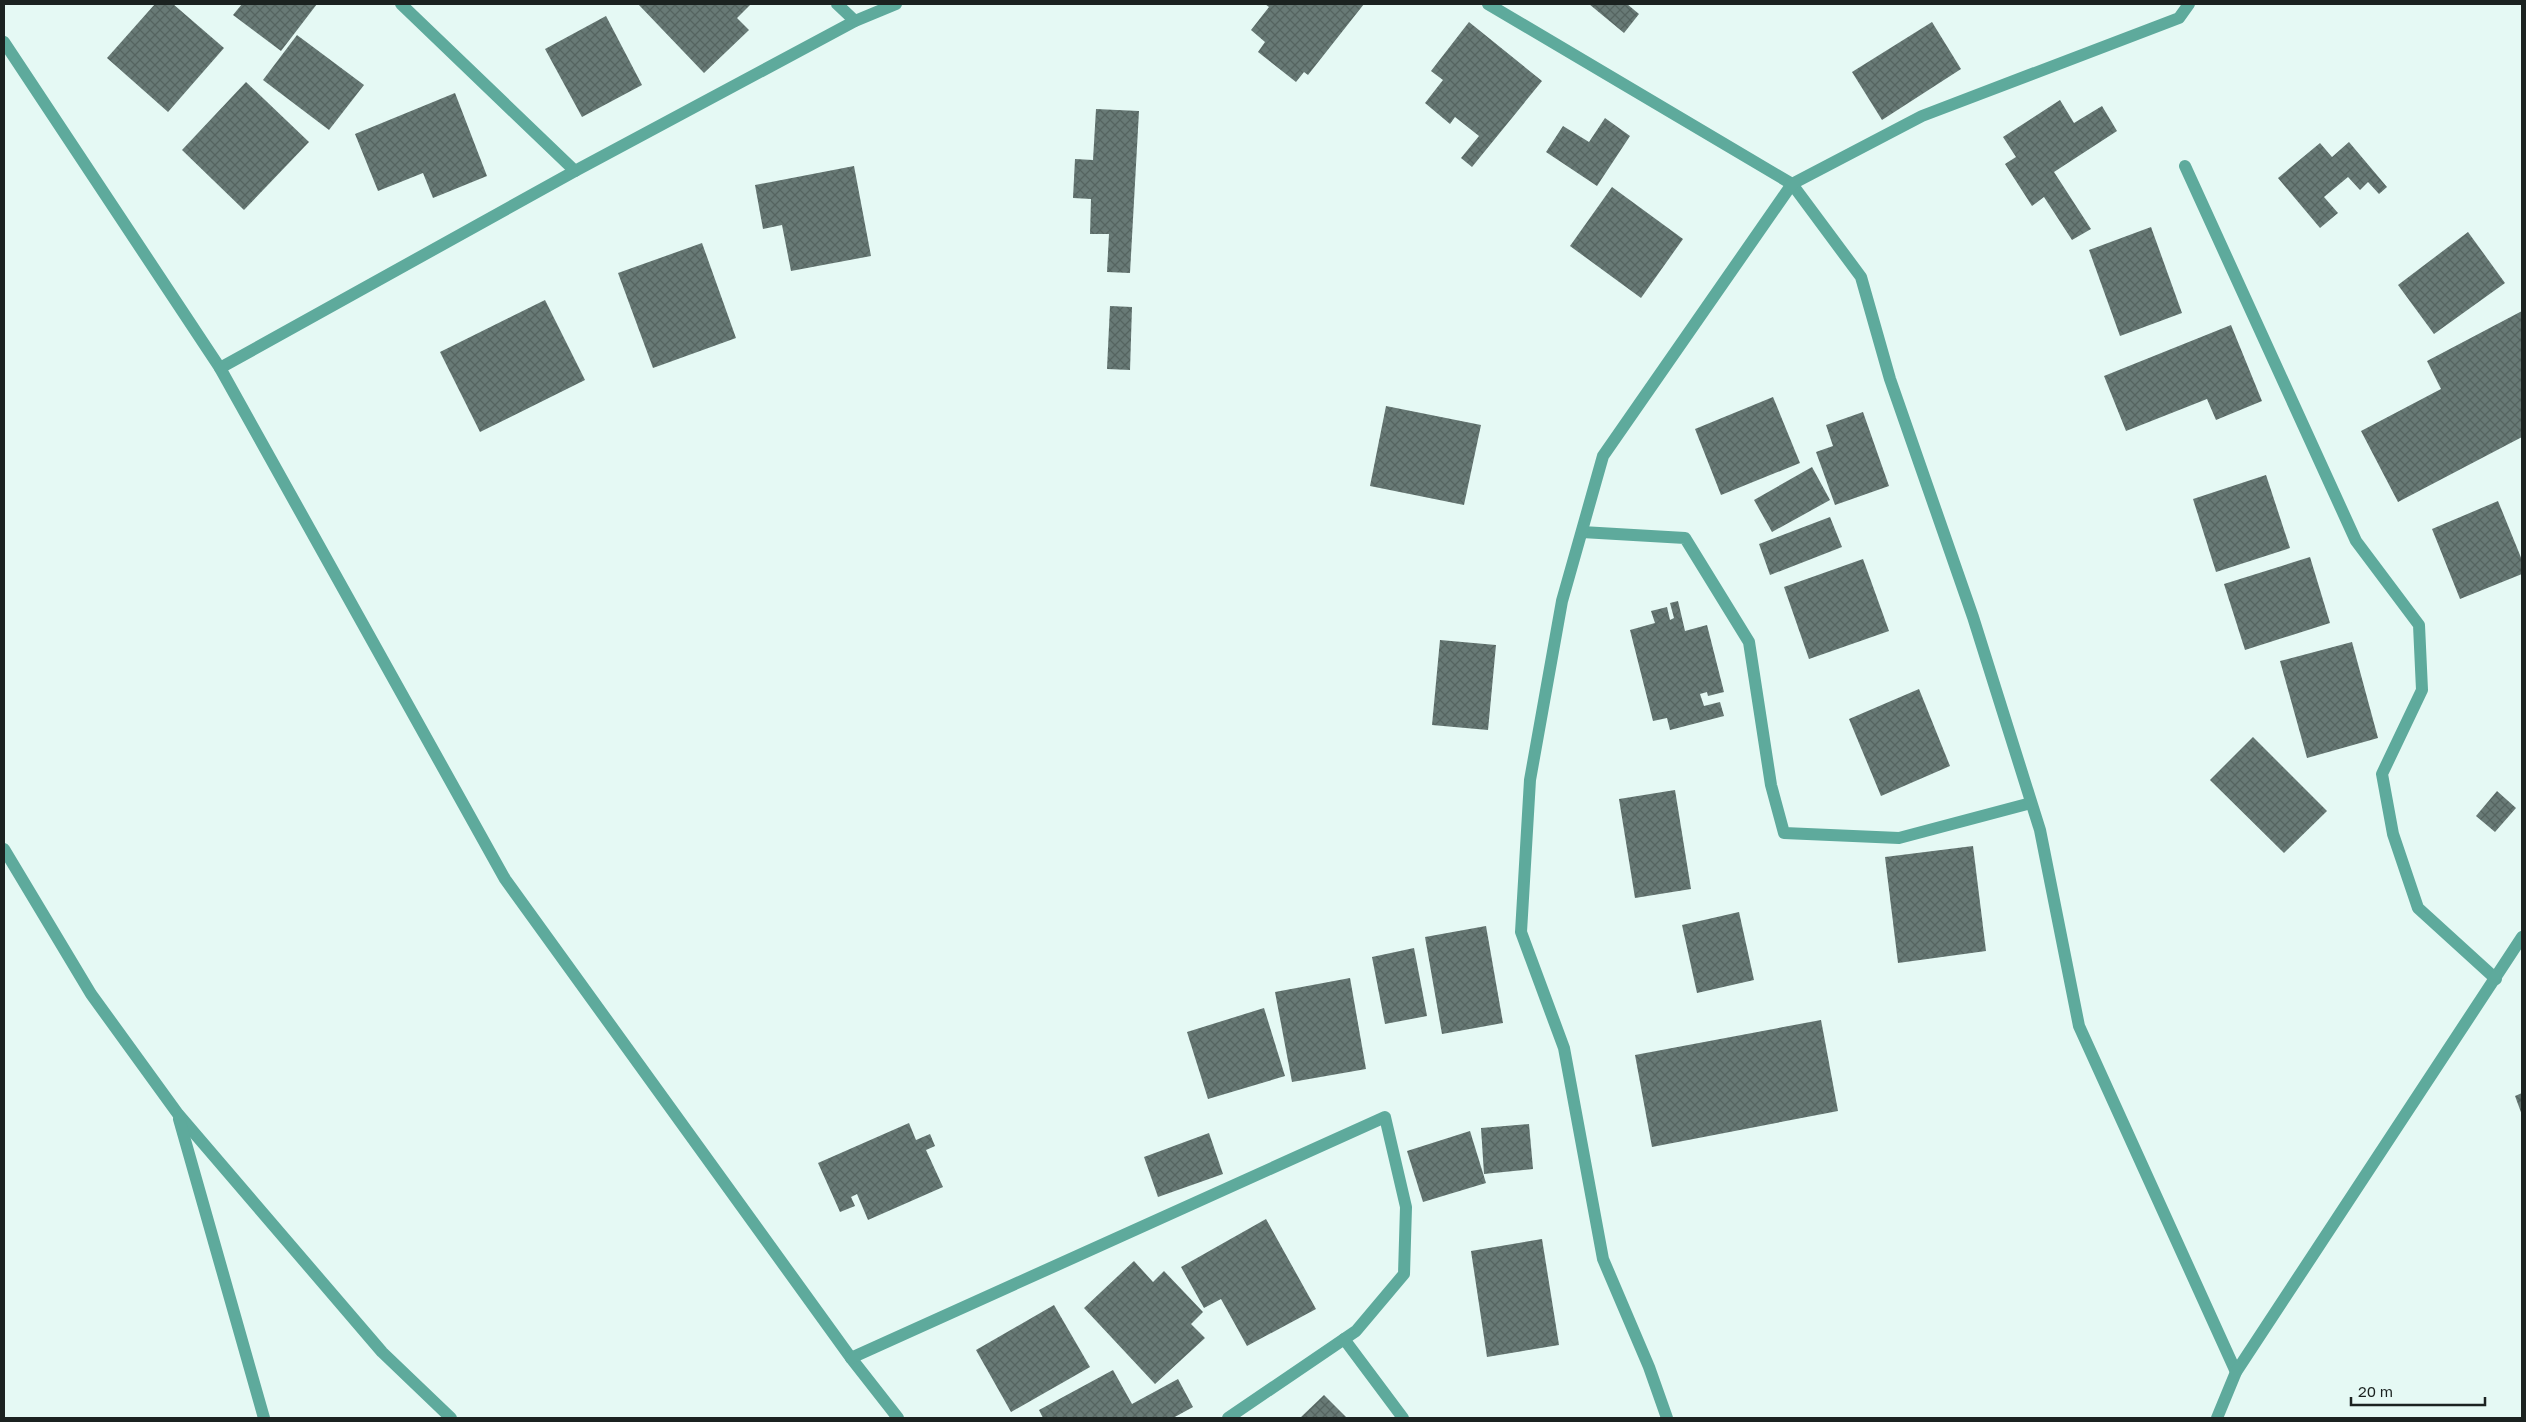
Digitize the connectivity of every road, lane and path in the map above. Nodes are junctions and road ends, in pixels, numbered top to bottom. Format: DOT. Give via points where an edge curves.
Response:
graph roads {
  1 [pos="401,4"];
  2 [pos="837,4"];
  3 [pos="896,4"];
  4 [pos="1488,4"];
  5 [pos="2189,4"];
  6 [pos="855,21"];
  7 [pos="4,42"];
  8 [pos="2185,166"];
  9 [pos="574,171"];
  10 [pos="1792,184"];
  11 [pos="220,368"];
  12 [pos="1582,532"];
  13 [pos="2031,803"];
  14 [pos="4,849"];
  15 [pos="2522,937"];
  16 [pos="2496,979"];
  17 [pos="178,1114"];
  18 [pos="1344,1339"];
  19 [pos="852,1358"];
  20 [pos="2236,1372"];
  21 [pos="264,1418"];
  22 [pos="451,1418"];
  23 [pos="898,1418"];
  24 [pos="1228,1418"];
  25 [pos="1403,1418"];
  26 [pos="1667,1418"];
  27 [pos="2217,1418"];
  1 -- 9 [label="street"];
  2 -- 6 [label="street"];
  3 -- 6 [label="street"];
  4 -- 10 [label="street"];
  5 -- 10 [label="street" via="2179,18 1922,116"];
  6 -- 9 [label="street"];
  7 -- 11 [label="street"];
  8 -- 16 [label="street" via="2356,541 2419,625 2422,690 2382,774 2393,834 2418,908"];
  9 -- 11 [label="street"];
  10 -- 12 [label="street" via="1604,456"];
  10 -- 13 [label="street" via="1861,276 1890,379 1973,617"];
  11 -- 19 [label="street" via="505,879"];
  12 -- 13 [label="street" via="1685,538 1749,642 1771,785 1784,833 1899,838"];
  12 -- 26 [label="street" via="1562,601 1530,780 1521,932 1564,1048 1603,1259"];
  13 -- 20 [label="street" via="2040,830 2079,1026"];
  14 -- 17 [label="street" via="91,994"];
  15 -- 16 [label="street"];
  16 -- 20 [label="street" via="2418,1092"];
  17 -- 21 [label="street"];
  17 -- 22 [label="street" via="382,1352"];
  18 -- 19 [label="street" via="1356,1331 1404,1274 1406,1207 1385,1117"];
  18 -- 24 [label="street"];
  18 -- 25 [label="street"];
  19 -- 23 [label="street"];
  20 -- 27 [label="street"];
}
